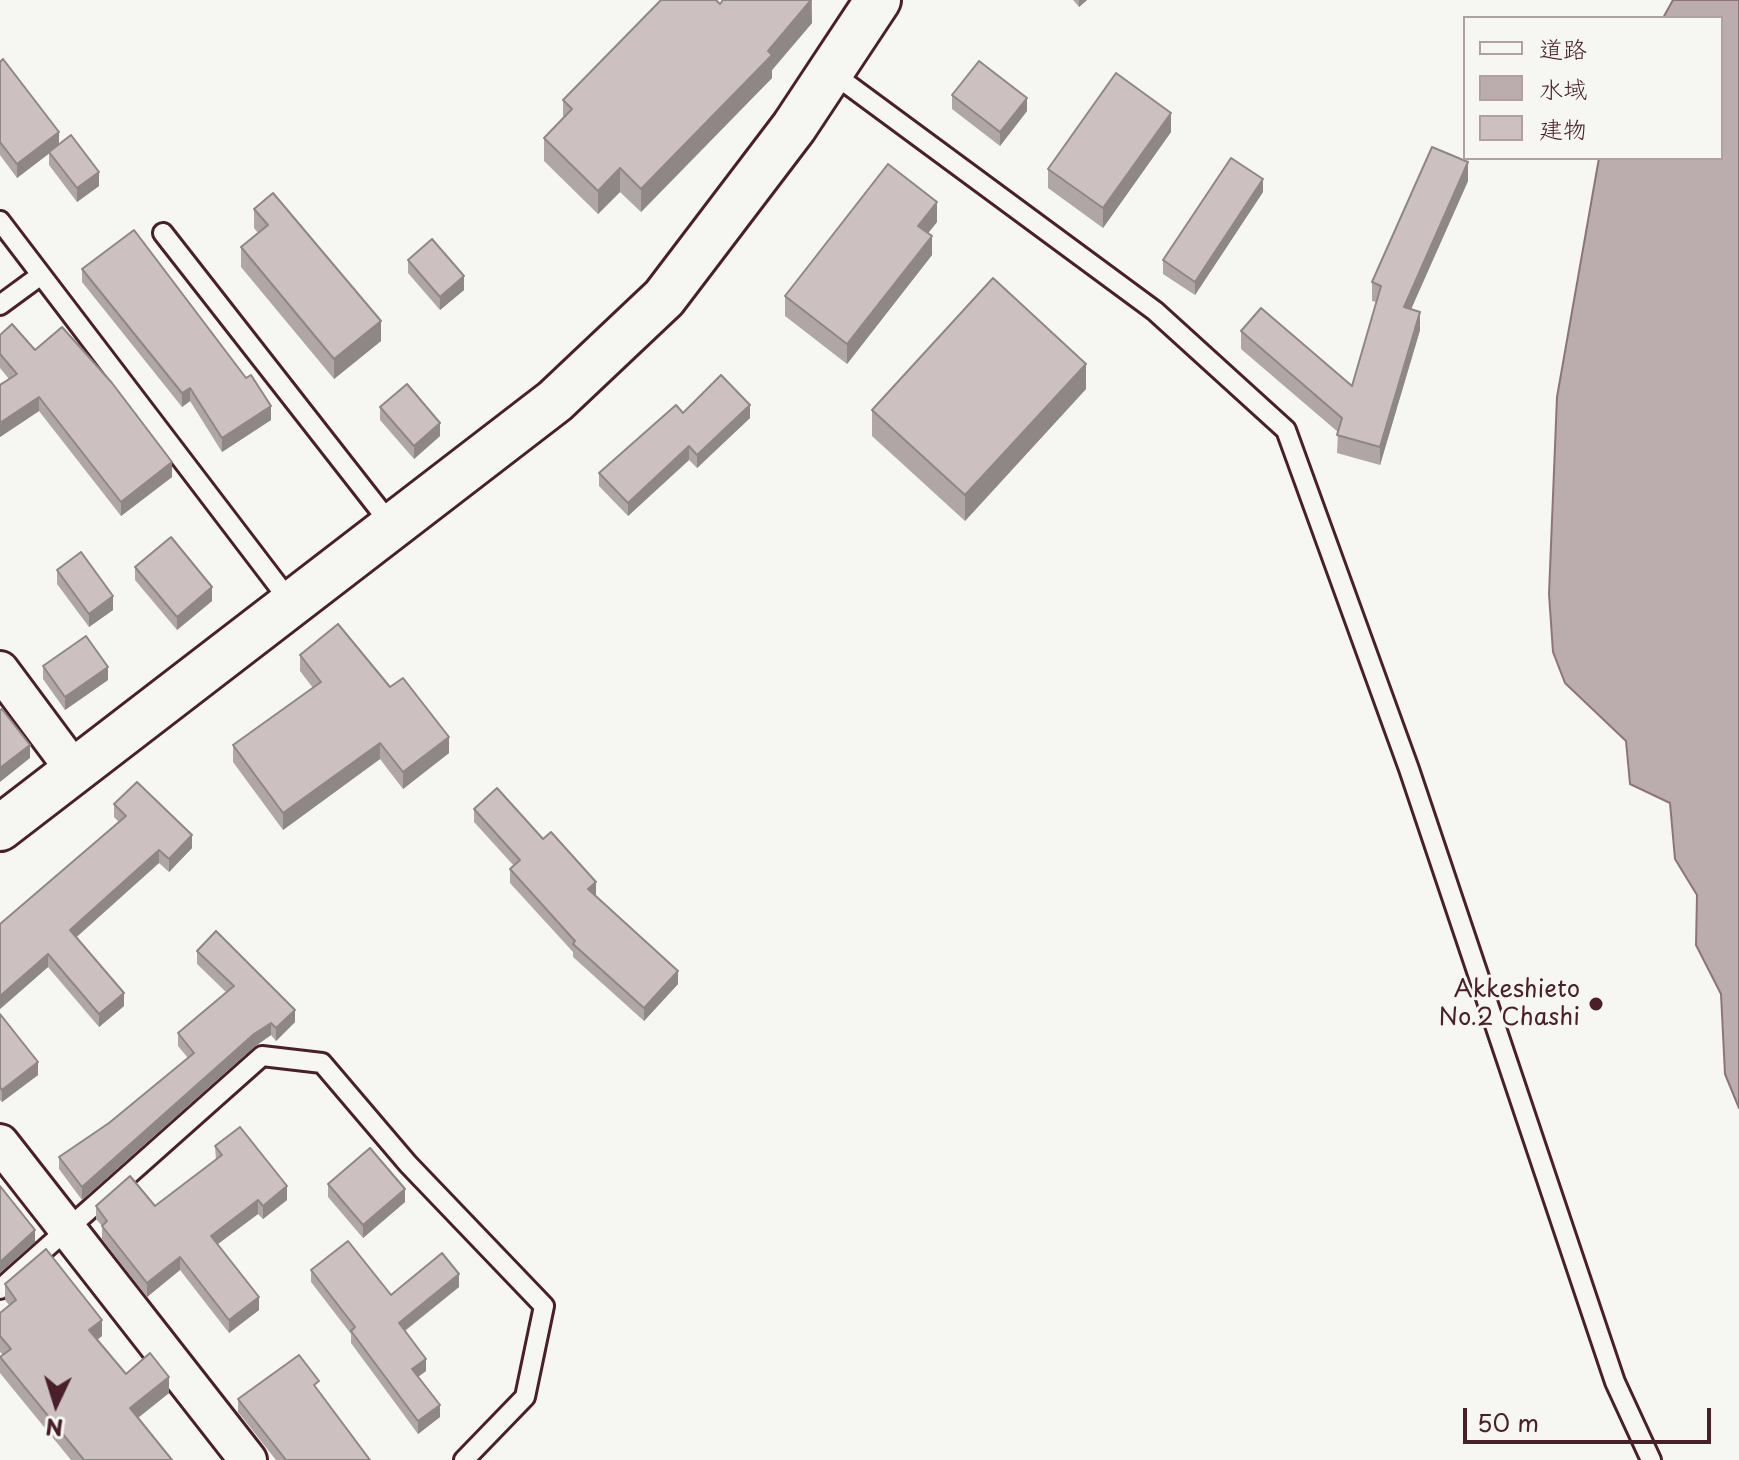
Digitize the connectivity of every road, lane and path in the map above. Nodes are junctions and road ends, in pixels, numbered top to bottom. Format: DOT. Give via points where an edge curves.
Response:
graph roads {
  1 [pos="872,2"];
  2 [pos="831,72"];
  3 [pos="0,221"];
  4 [pos="163,233"];
  5 [pos="41,275"];
  6 [pos="0,305"];
  7 [pos="393,527"];
  8 [pos="292,604"];
  9 [pos="0,670"];
  10 [pos="75,771"];
  11 [pos="0,828"];
  12 [pos="0,1143"];
  13 [pos="68,1230"];
  14 [pos="0,1289"];
  15 [pos="248,1460"];
  16 [pos="464,1460"];
  17 [pos="1651,1460"];
  1 -- 2 [label="street"];
  2 -- 7 [label="street" via="664,298 555,401"];
  2 -- 17 [label="lane" via="1155,311 1286,430 1414,784 1615,1382"];
  3 -- 5 [label="lane"];
  4 -- 7 [label="lane"];
  5 -- 6 [label="lane"];
  5 -- 8 [label="lane"];
  7 -- 8 [label="street"];
  8 -- 10 [label="street"];
  9 -- 10 [label="street"];
  10 -- 11 [label="street"];
  12 -- 13 [label="street"];
  13 -- 14 [label="lane"];
  13 -- 15 [label="street"];
  13 -- 16 [label="lane" via="262,1056 322,1063 408,1164 544,1306 525,1397"];
}
